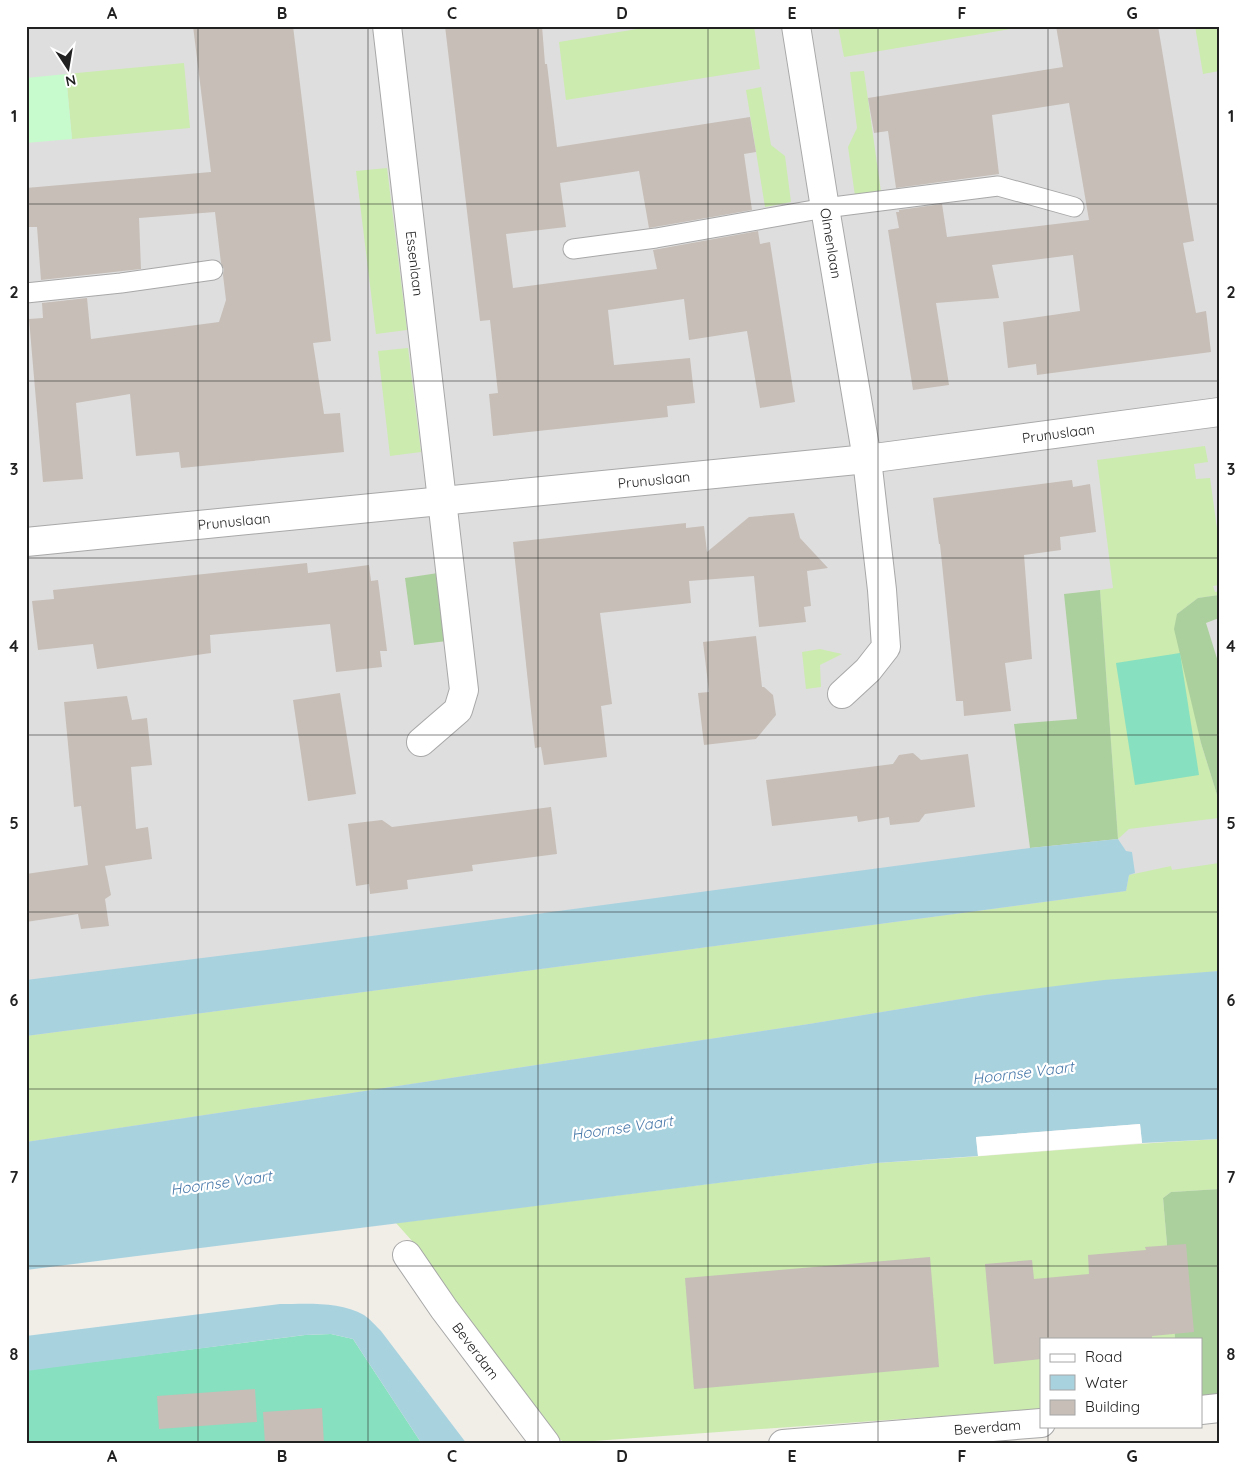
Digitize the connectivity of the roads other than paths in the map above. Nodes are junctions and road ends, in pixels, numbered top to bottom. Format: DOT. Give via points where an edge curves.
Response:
graph roads {
  1 [pos="387,26"];
  2 [pos="796,26"];
  3 [pos="1074,207"];
  4 [pos="825,208"];
  5 [pos="572,250"];
  6 [pos="213,270"];
  7 [pos="26,293"];
  8 [pos="1219,413"];
  9 [pos="867,459"];
  10 [pos="442,501"];
  11 [pos="26,542"];
  12 [pos="842,694"];
  13 [pos="421,742"];
  14 [pos="407,1255"];
  15 [pos="1219,1408"];
  16 [pos="1202,1410"];
  17 [pos="1040,1422"];
  18 [pos="546,1444"];
  19 [pos="783,1444"];
  1 -- 10 [label="street, Essenlaan"];
  2 -- 4 [label="street, Olmenlaan"];
  3 -- 4 [label="lane" via="998,186"];
  4 -- 5 [label="lane"];
  4 -- 9 [label="street, Olmenlaan"];
  6 -- 7 [label="lane"];
  8 -- 9 [label="street, Prunuslaan"];
  9 -- 10 [label="street, Prunuslaan"];
  9 -- 12 [label="street" via="886,648"];
  10 -- 11 [label="street, Prunuslaan"];
  10 -- 13 [label="street" via="464,690 458,710"];
  14 -- 18 [label="street, Beverdam"];
  15 -- 16 [label="street"];
  17 -- 19 [label="street, Beverdam"];
}
